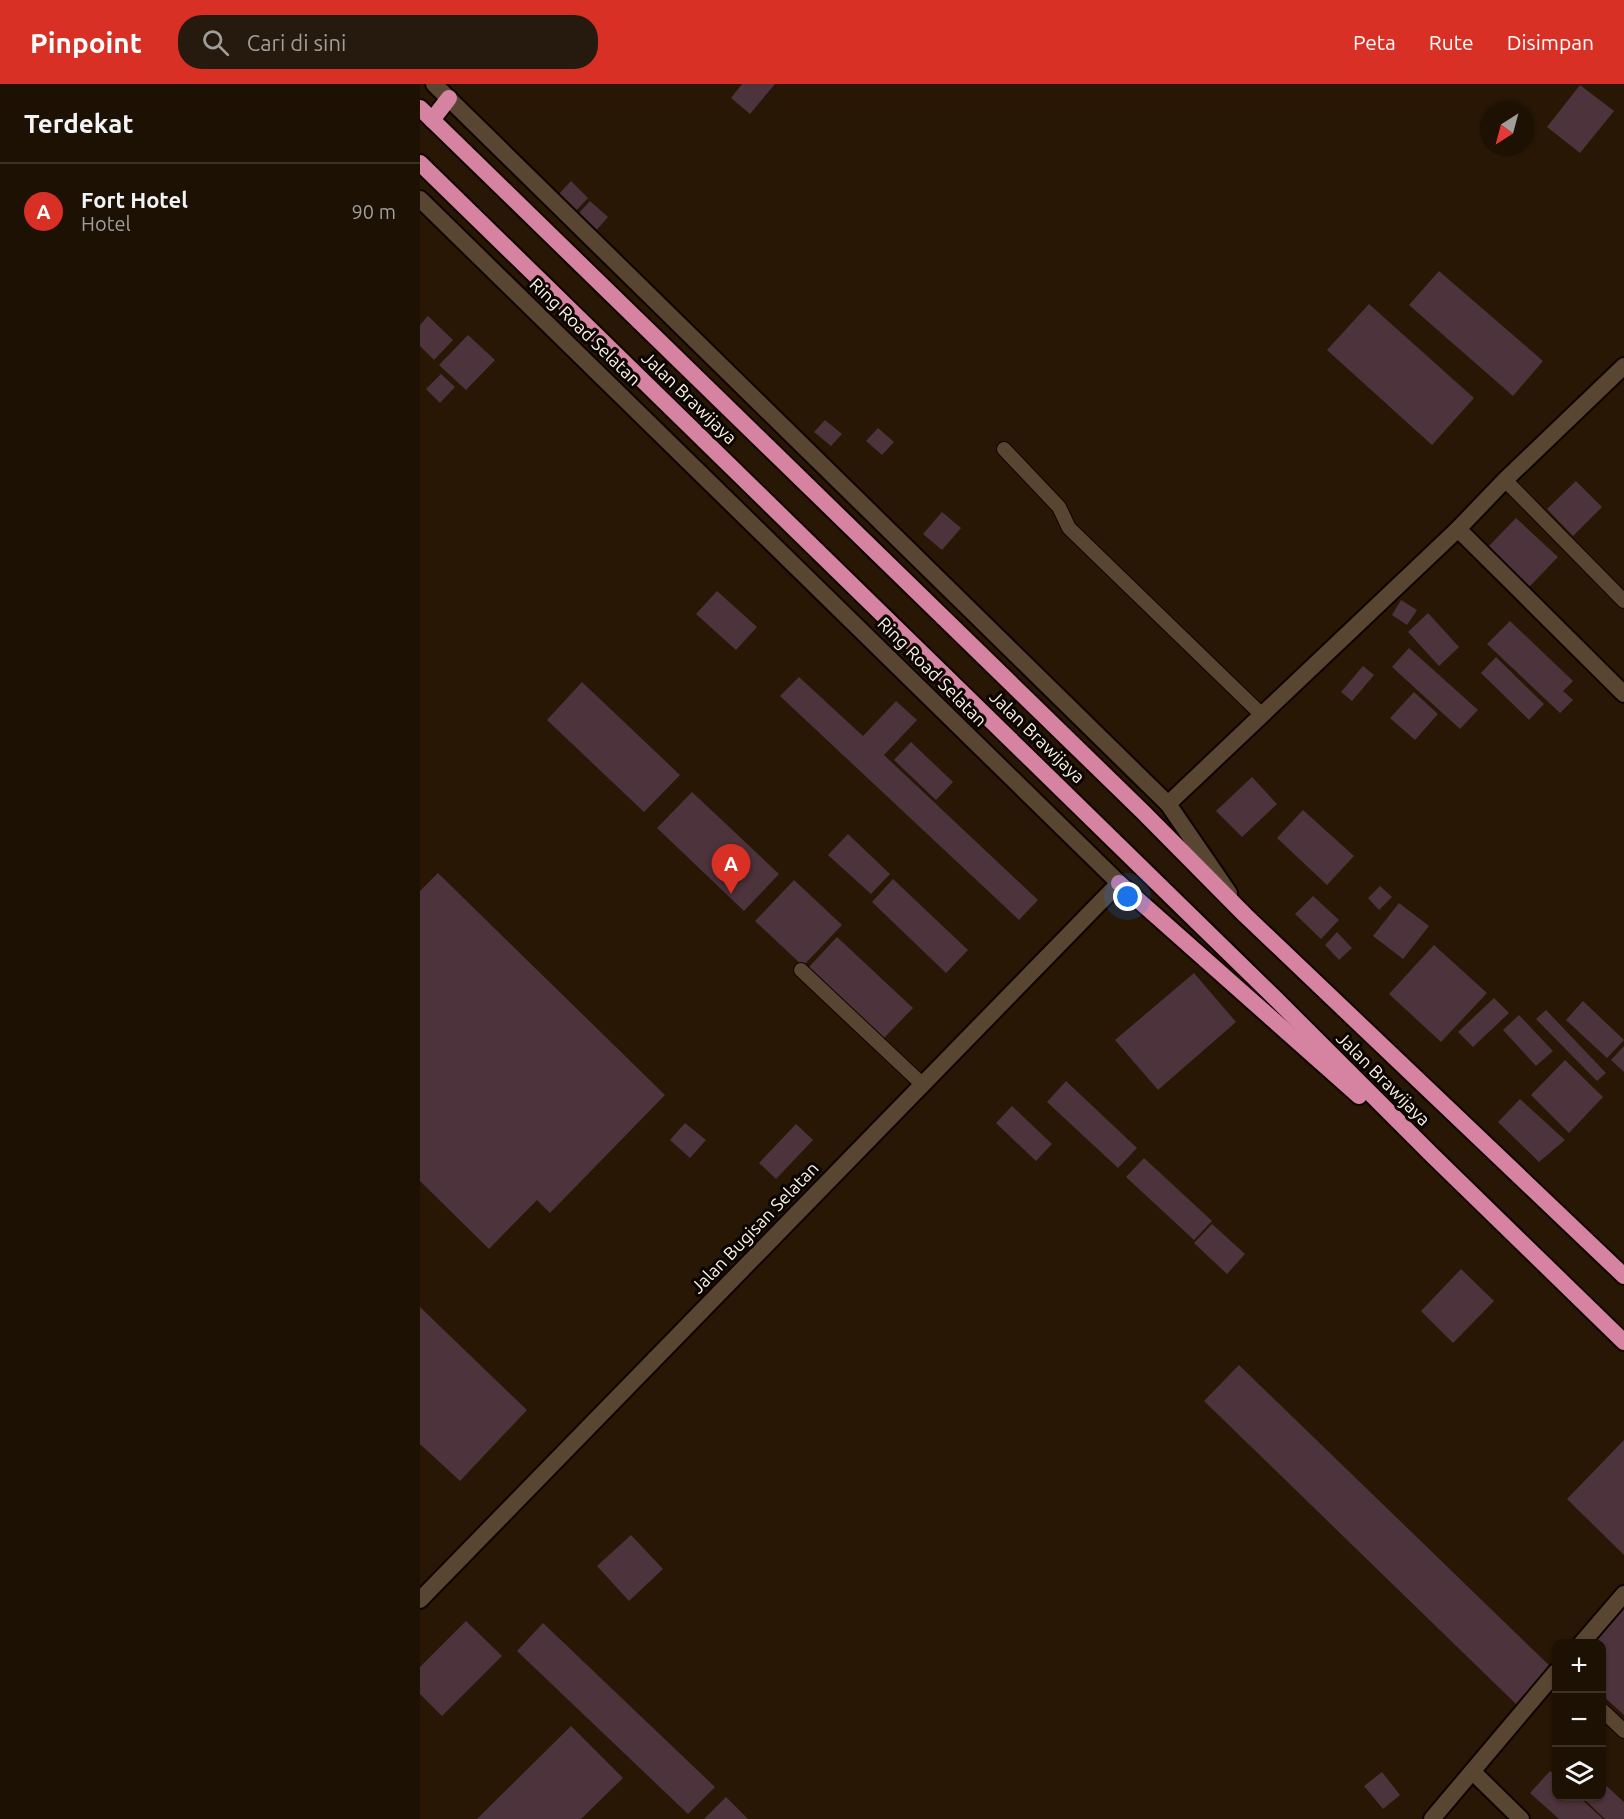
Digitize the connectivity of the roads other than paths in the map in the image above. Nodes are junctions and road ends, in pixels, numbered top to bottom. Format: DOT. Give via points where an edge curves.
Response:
graph roads {
  1 [pos="434,84"];
  2 [pos="449,98"];
  3 [pos="426,114"];
  4 [pos="420,163"];
  5 [pos="420,199"];
  6 [pos="1624,366"];
  7 [pos="1004,449"];
  8 [pos="1505,480"];
  9 [pos="1458,529"];
  10 [pos="1624,601"];
  11 [pos="1624,694"];
  12 [pos="1262,715"];
  13 [pos="1168,804"];
  14 [pos="1119,884"];
  15 [pos="1245,915"];
  16 [pos="801,970"];
  17 [pos="923,1084"];
  18 [pos="1432,1155"];
  19 [pos="1624,1276"];
  20 [pos="1624,1342"];
  21 [pos="1624,1593"];
  22 [pos="420,1600"];
  23 [pos="1585,1639"];
  24 [pos="1552,1678"];
  25 [pos="1606,1714"];
  26 [pos="1624,1731"];
  27 [pos="1473,1772"];
  28 [pos="1432,1819"];
  29 [pos="1521,1819"];
  1 -- 2 [label="street"];
  2 -- 3 [label="highway"];
  2 -- 13 [label="street"];
  3 -- 15 [label="highway, Jalan Brawijaya"];
  4 -- 18 [label="highway, Jalan Brawijaya"];
  5 -- 14 [label="street, Ring Road Selatan"];
  6 -- 8 [label="street"];
  7 -- 12 [label="lane" via="1059,507 1069,528"];
  8 -- 9 [label="street"];
  8 -- 10 [label="lane"];
  9 -- 11 [label="street"];
  9 -- 12 [label="street"];
  12 -- 13 [label="street"];
  13 -- 15 [label="street"];
  14 -- 17 [label="street, Jalan Bugisan Selatan"];
  14 -- 18 [label="highway, Ring Road Selatan" via="1359,1096"];
  15 -- 19 [label="highway, Jalan Brawijaya"];
  16 -- 17 [label="lane"];
  17 -- 22 [label="street, Jalan Bugisan Selatan"];
  18 -- 20 [label="highway, Jalan Brawijaya"];
  21 -- 23 [label="street"];
  24 -- 27 [label="street"];
  25 -- 26 [label="lane"];
  27 -- 28 [label="street"];
  27 -- 29 [label="street"];
}
